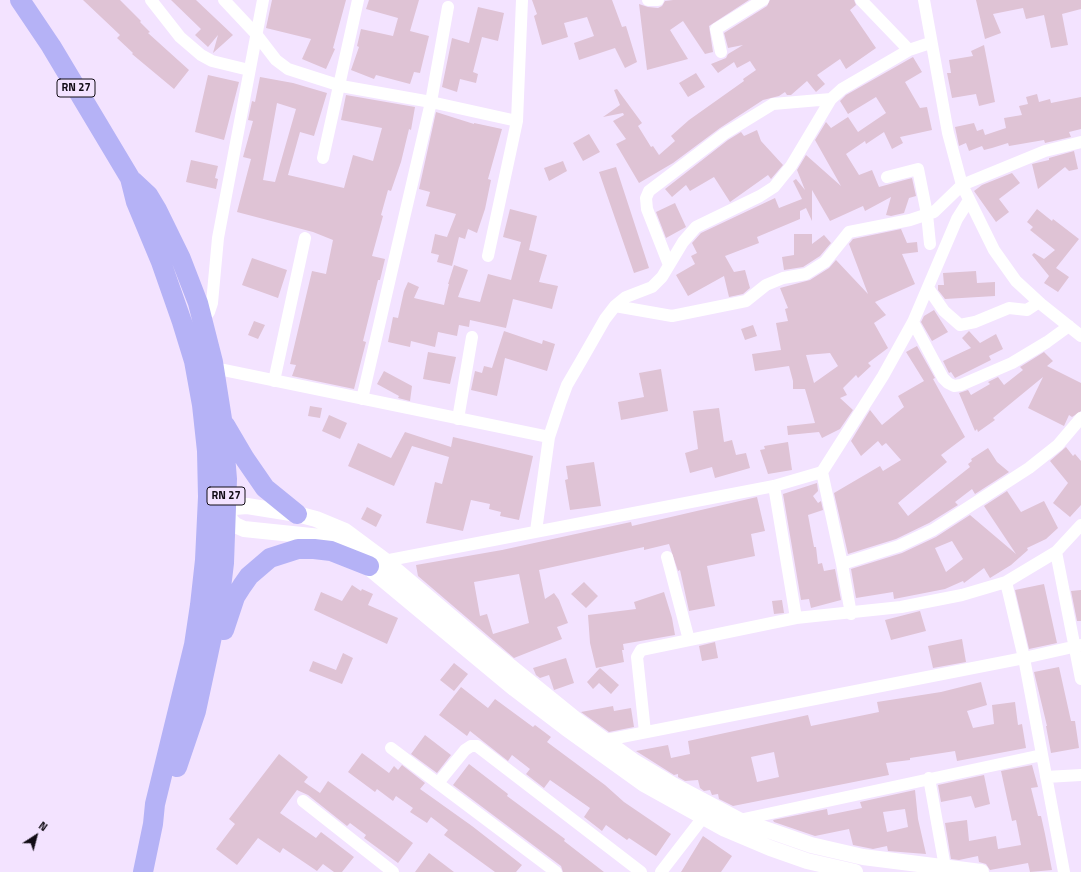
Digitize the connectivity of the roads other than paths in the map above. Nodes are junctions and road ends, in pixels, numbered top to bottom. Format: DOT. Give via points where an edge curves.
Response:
graph roads {
  1 [pos="20,0"];
  2 [pos="151,0"];
  3 [pos="224,0"];
  4 [pos="263,0"];
  5 [pos="358,0"];
  6 [pos="522,0"];
  7 [pos="648,0"];
  8 [pos="658,0"];
  9 [pos="763,0"];
  10 [pos="861,0"];
  11 [pos="924,0"];
  12 [pos="448,7"];
  13 [pos="256,34"];
  14 [pos="930,43"];
  15 [pos="908,50"];
  16 [pos="722,52"];
  17 [pos="249,70"];
  18 [pos="341,86"];
  19 [pos="832,99"];
  20 [pos="431,102"];
  21 [pos="517,121"];
  22 [pos="1081,142"];
  23 [pos="323,158"];
  24 [pos="887,177"];
  25 [pos="130,178"];
  26 [pos="962,185"];
  27 [pos="969,200"];
  28 [pos="927,214"];
  29 [pos="305,238"];
  30 [pos="930,244"];
  31 [pos="488,256"];
  32 [pos="669,266"];
  33 [pos="928,288"];
  34 [pos="1039,302"];
  35 [pos="615,306"];
  36 [pos="202,320"];
  37 [pos="913,322"];
  38 [pos="1069,326"];
  39 [pos="1081,336"];
  40 [pos="472,337"];
  41 [pos="214,368"];
  42 [pos="274,381"];
  43 [pos="362,399"];
  44 [pos="1081,418"];
  45 [pos="458,419"];
  46 [pos="222,420"];
  47 [pos="549,437"];
  48 [pos="822,472"];
  49 [pos="774,486"];
  50 [pos="208,497"];
  51 [pos="297,514"];
  52 [pos="224,515"];
  53 [pos="1081,525"];
  54 [pos="536,531"];
  55 [pos="206,533"];
  56 [pos="1056,552"];
  57 [pos="667,557"];
  58 [pos="376,563"];
  59 [pos="842,564"];
  60 [pos="1006,582"];
  61 [pos="851,614"];
  62 [pos="796,618"];
  63 [pos="689,640"];
  64 [pos="1077,646"];
  65 [pos="1024,658"];
  66 [pos="205,674"];
  67 [pos="1081,679"];
  68 [pos="645,732"];
  69 [pos="606,740"];
  70 [pos="592,747"];
  71 [pos="391,748"];
  72 [pos="1042,755"];
  73 [pos="1081,775"];
  74 [pos="1046,777"];
  75 [pos="929,778"];
  76 [pos="438,783"];
  77 [pos="303,801"];
  78 [pos="707,812"];
  79 [pos="739,820"];
  80 [pos="153,824"];
  81 [pos="945,867"];
  82 [pos="143,872"];
  83 [pos="394,872"];
  84 [pos="556,872"];
  85 [pos="641,872"];
  86 [pos="661,872"];
  87 [pos="855,872"];
  88 [pos="981,872"];
  89 [pos="1064,872"];
  1 -- 25 [label="main road, RN 27"];
  2 -- 17 [label="street" via="180,37 201,55 212,61"];
  3 -- 13 [label="street"];
  4 -- 13 [label="street"];
  5 -- 18 [label="street"];
  6 -- 21 [label="street"];
  7 -- 8 [label="street"];
  9 -- 16 [label="street" via="716,29"];
  10 -- 15 [label="street"];
  11 -- 14 [label="street"];
  12 -- 20 [label="street"];
  13 -- 17 [label="street"];
  13 -- 18 [label="street" via="276,60 288,69"];
  14 -- 15 [label="street"];
  14 -- 26 [label="street" via="948,133"];
  15 -- 19 [label="street" via="842,89"];
  17 -- 36 [label="street" via="218,238 212,304"];
  18 -- 20 [label="street"];
  18 -- 23 [label="street"];
  19 -- 32 [label="street" via="791,166 774,187 696,227 683,242"];
  19 -- 32 [label="street" via="773,104 724,134 649,191 646,198 647,209"];
  20 -- 21 [label="street"];
  20 -- 43 [label="street"];
  21 -- 31 [label="street"];
  22 -- 26 [label="street" via="1045,151"];
  24 -- 28 [label="street" via="918,169"];
  25 -- 36 [label="main road, RN 27" via="148,195 158,210 181,258"];
  25 -- 50 [label="main road, RN 27" via="136,202 180,314 194,361 207,451"];
  26 -- 27 [label="street"];
  26 -- 28 [label="street" via="934,212"];
  27 -- 33 [label="street" via="957,219"];
  27 -- 34 [label="street" via="994,250 1016,281"];
  28 -- 30 [label="street"];
  28 -- 35 [label="street" via="910,220 849,232 825,262 806,274 783,278 766,285 746,301 672,316"];
  29 -- 42 [label="street"];
  32 -- 35 [label="street" via="652,287 626,297"];
  33 -- 34 [label="street" via="944,311 960,325 975,322 1009,308 1027,310"];
  33 -- 37 [label="street"];
  34 -- 38 [label="street"];
  35 -- 47 [label="street" via="567,385"];
  36 -- 41 [label="main road, RN 27"];
  37 -- 38 [label="street" via="943,378 954,386 1012,363"];
  37 -- 48 [label="street" via="883,376"];
  38 -- 39 [label="street"];
  40 -- 45 [label="street"];
  41 -- 42 [label="street"];
  41 -- 46 [label="main road, RN 27"];
  42 -- 43 [label="street"];
  43 -- 45 [label="street"];
  44 -- 59 [label="street" via="1058,445 1029,468 933,530 899,546"];
  45 -- 47 [label="street"];
  46 -- 51 [label="main road" via="236,446 265,488"];
  46 -- 52 [label="main road, RN 27" via="227,479"];
  47 -- 54 [label="street"];
  48 -- 49 [label="street"];
  48 -- 59 [label="street"];
  49 -- 54 [label="street"];
  49 -- 62 [label="street"];
  50 -- 52 [label="street"];
  50 -- 55 [label="main road, RN 27"];
  51 -- 52 [label="street" via="247,506 235,508"];
  51 -- 58 [label="street" via="345,531"];
  52 -- 55 [label="street"];
  52 -- 58 [label="street" via="244,529 332,540"];
  52 -- 66 [label="main road, RN 27" via="224,563"];
  53 -- 56 [label="street"];
  54 -- 58 [label="street"];
  55 -- 80 [label="main road, RN 27" via="194,645 155,804"];
  56 -- 60 [label="street"];
  56 -- 64 [label="street"];
  57 -- 63 [label="street"];
  58 -- 66 [label="main road" via="314,549 298,549 270,558 249,576 235,596"];
  58 -- 69 [label="street" via="549,700"];
  58 -- 70 [label="street" via="515,689"];
  59 -- 61 [label="street"];
  60 -- 61 [label="street" via="962,595 901,608"];
  60 -- 65 [label="street"];
  61 -- 62 [label="street"];
  62 -- 63 [label="street"];
  63 -- 68 [label="street" via="649,647 641,650 637,657"];
  64 -- 65 [label="street"];
  64 -- 67 [label="street"];
  65 -- 68 [label="street"];
  65 -- 72 [label="street"];
  66 -- 80 [label="main road, RN 27" via="196,711 166,803"];
  68 -- 69 [label="street"];
  69 -- 70 [label="street"];
  69 -- 78 [label="street"];
  70 -- 78 [label="street" via="644,784"];
  71 -- 76 [label="street"];
  72 -- 74 [label="street"];
  72 -- 75 [label="street"];
  73 -- 74 [label="street"];
  74 -- 89 [label="street"];
  75 -- 79 [label="street"];
  75 -- 81 [label="street"];
  76 -- 84 [label="street"];
  76 -- 85 [label="street" via="465,750 477,746"];
  77 -- 83 [label="street"];
  78 -- 79 [label="street"];
  78 -- 86 [label="street"];
  78 -- 87 [label="street" via="725,829 770,848"];
  79 -- 81 [label="street" via="818,847 863,857"];
  80 -- 82 [label="main road, RN 27"];
  81 -- 88 [label="street"];
}
